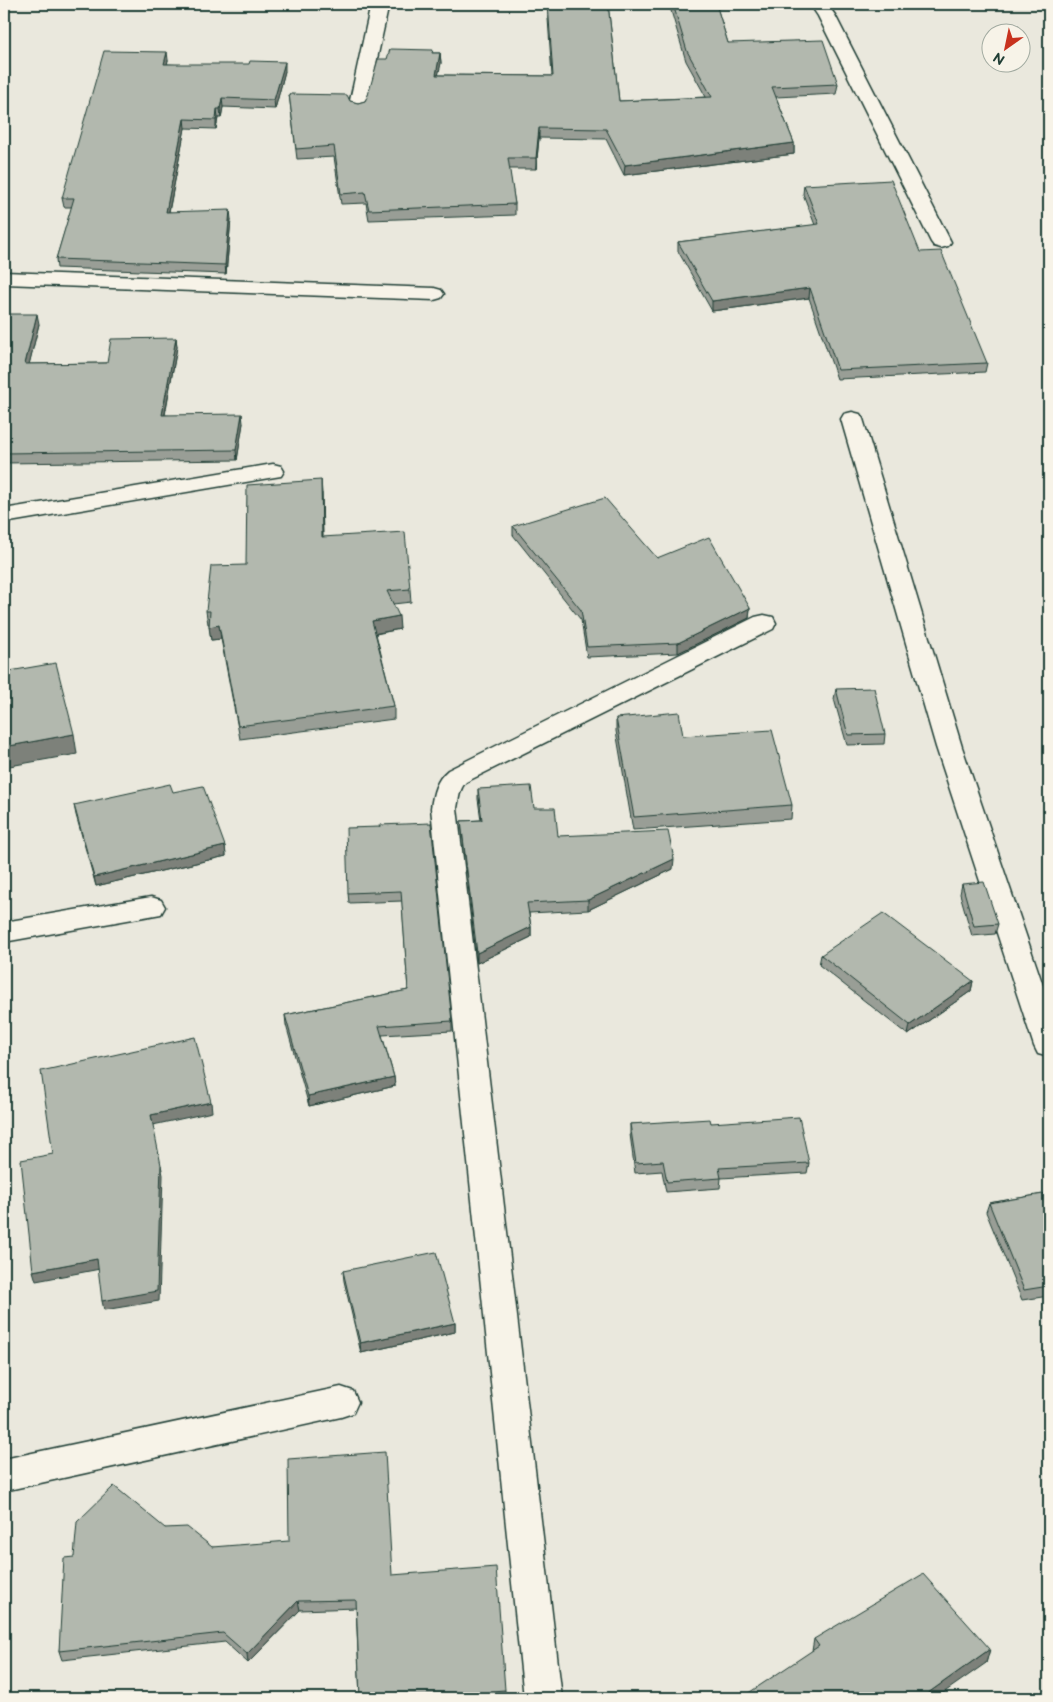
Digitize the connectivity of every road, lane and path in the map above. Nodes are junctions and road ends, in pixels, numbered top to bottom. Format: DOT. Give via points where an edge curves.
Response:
graph roads {
  1 [pos="380,4"];
  2 [pos="818,4"];
  3 [pos="358,105"];
  4 [pos="941,242"];
  5 [pos="4,278"];
  6 [pos="434,294"];
  7 [pos="852,419"];
  8 [pos="273,471"];
  9 [pos="4,516"];
  10 [pos="764,623"];
  11 [pos="151,907"];
  12 [pos="4,932"];
  13 [pos="1049,1046"];
  14 [pos="341,1402"];
  15 [pos="4,1475"];
  16 [pos="542,1698"];
  1 -- 3 [label="street"];
  2 -- 4 [label="street"];
  5 -- 6 [label="street"];
  7 -- 13 [label="street" via="949,746"];
  8 -- 9 [label="street"];
  10 -- 16 [label="street" via="457,776 447,791 444,808"];
  11 -- 12 [label="street"];
  14 -- 15 [label="street"];
}
